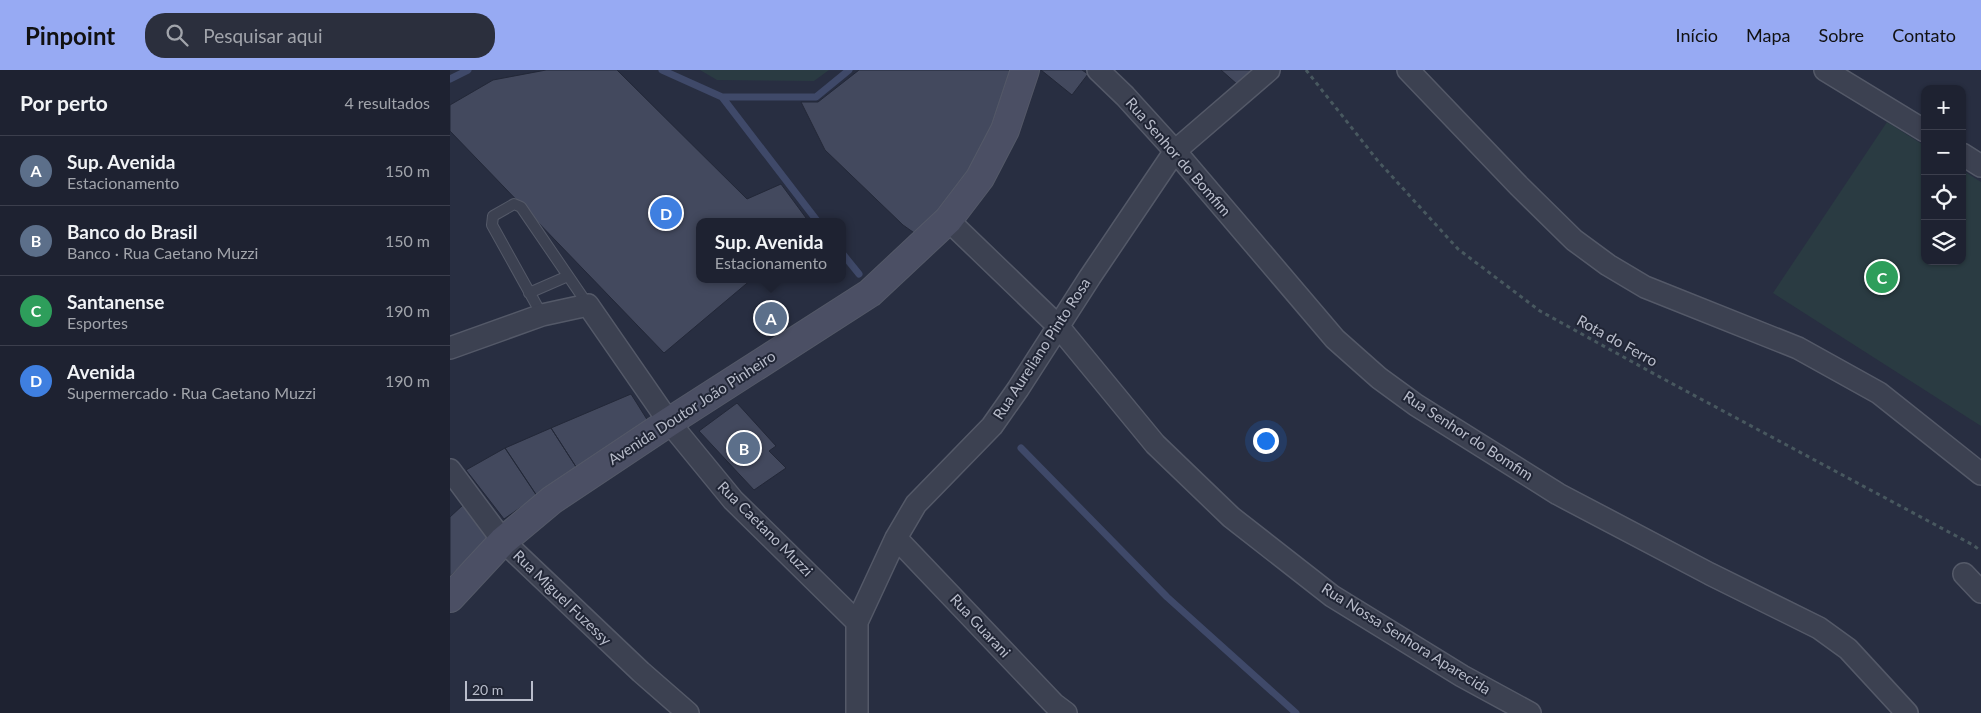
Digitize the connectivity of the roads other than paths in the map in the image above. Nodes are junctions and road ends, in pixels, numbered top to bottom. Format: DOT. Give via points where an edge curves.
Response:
graph roads {
  1 [pos="1024,70"];
  2 [pos="1098,70"];
  3 [pos="1269,70"];
  4 [pos="1408,70"];
  5 [pos="1825,70"];
  6 [pos="1923,130"];
  7 [pos="1175,150"];
  8 [pos="1966,157"];
  9 [pos="1981,166"];
  10 [pos="948,220"];
  11 [pos="568,276"];
  12 [pos="530,293"];
  13 [pos="588,305"];
  14 [pos="542,315"];
  15 [pos="1058,326"];
  16 [pos="450,348"];
  17 [pos="669,422"];
  18 [pos="450,470"];
  19 [pos="1981,474"];
  20 [pos="896,538"];
  21 [pos="503,542"];
  22 [pos="1964,574"];
  23 [pos="1981,592"];
  24 [pos="450,598"];
  25 [pos="857,622"];
  26 [pos="1058,710"];
  27 [pos="688,713"];
  28 [pos="857,713"];
  29 [pos="1530,713"];
  30 [pos="1907,713"];
  1 -- 10 [label="main road, Avenida Doutor João Pinheiro" via="1005,130 980,178"];
  2 -- 7 [label="street, Rua Senhor do Bomfim"];
  3 -- 7 [label="street, Rua Aureliano Pinto Rosa"];
  4 -- 19 [label="street" via="1518,186 1574,240 1608,265 1645,287 1798,348 1879,393"];
  5 -- 6 [label="street"];
  7 -- 15 [label="street, Rua Aureliano Pinto Rosa"];
  7 -- 30 [label="street, Rua Senhor do Bomfim" via="1335,339 1380,378 1416,405 1558,494 1818,628 1848,649"];
  8 -- 9 [label="street"];
  10 -- 15 [label="street, Rua Nossa Senhora Aparecida"];
  10 -- 17 [label="main road, Avenida Doutor João Pinheiro" via="870,293"];
  11 -- 12 [label="lane"];
  11 -- 12 [label="lane" via="521,207 510,206 493,216 492,225"];
  11 -- 13 [label="lane"];
  12 -- 14 [label="lane"];
  13 -- 14 [label="street"];
  13 -- 17 [label="street, Rua Caetano Muzzi"];
  14 -- 16 [label="street"];
  15 -- 20 [label="street, Rua Aureliano Pinto Rosa" via="992,426 916,504"];
  15 -- 29 [label="street, Rua Nossa Senhora Aparecida" via="1155,444 1231,517 1332,596 1462,676"];
  17 -- 21 [label="main road, Avenida Doutor João Pinheiro" via="552,500"];
  17 -- 25 [label="street, Rua Caetano Muzzi" via="733,500"];
  18 -- 21 [label="street, Rua Miguel Fuzessy"];
  20 -- 25 [label="street, Rua Aureliano Pinto Rosa"];
  20 -- 26 [label="street, Rua Guarani"];
  21 -- 24 [label="main road, Avenida Doutor João Pinheiro"];
  21 -- 27 [label="street, Rua Miguel Fuzessy"];
  22 -- 23 [label="street"];
  25 -- 28 [label="street, Rua Aureliano Pinto Rosa"];
}
